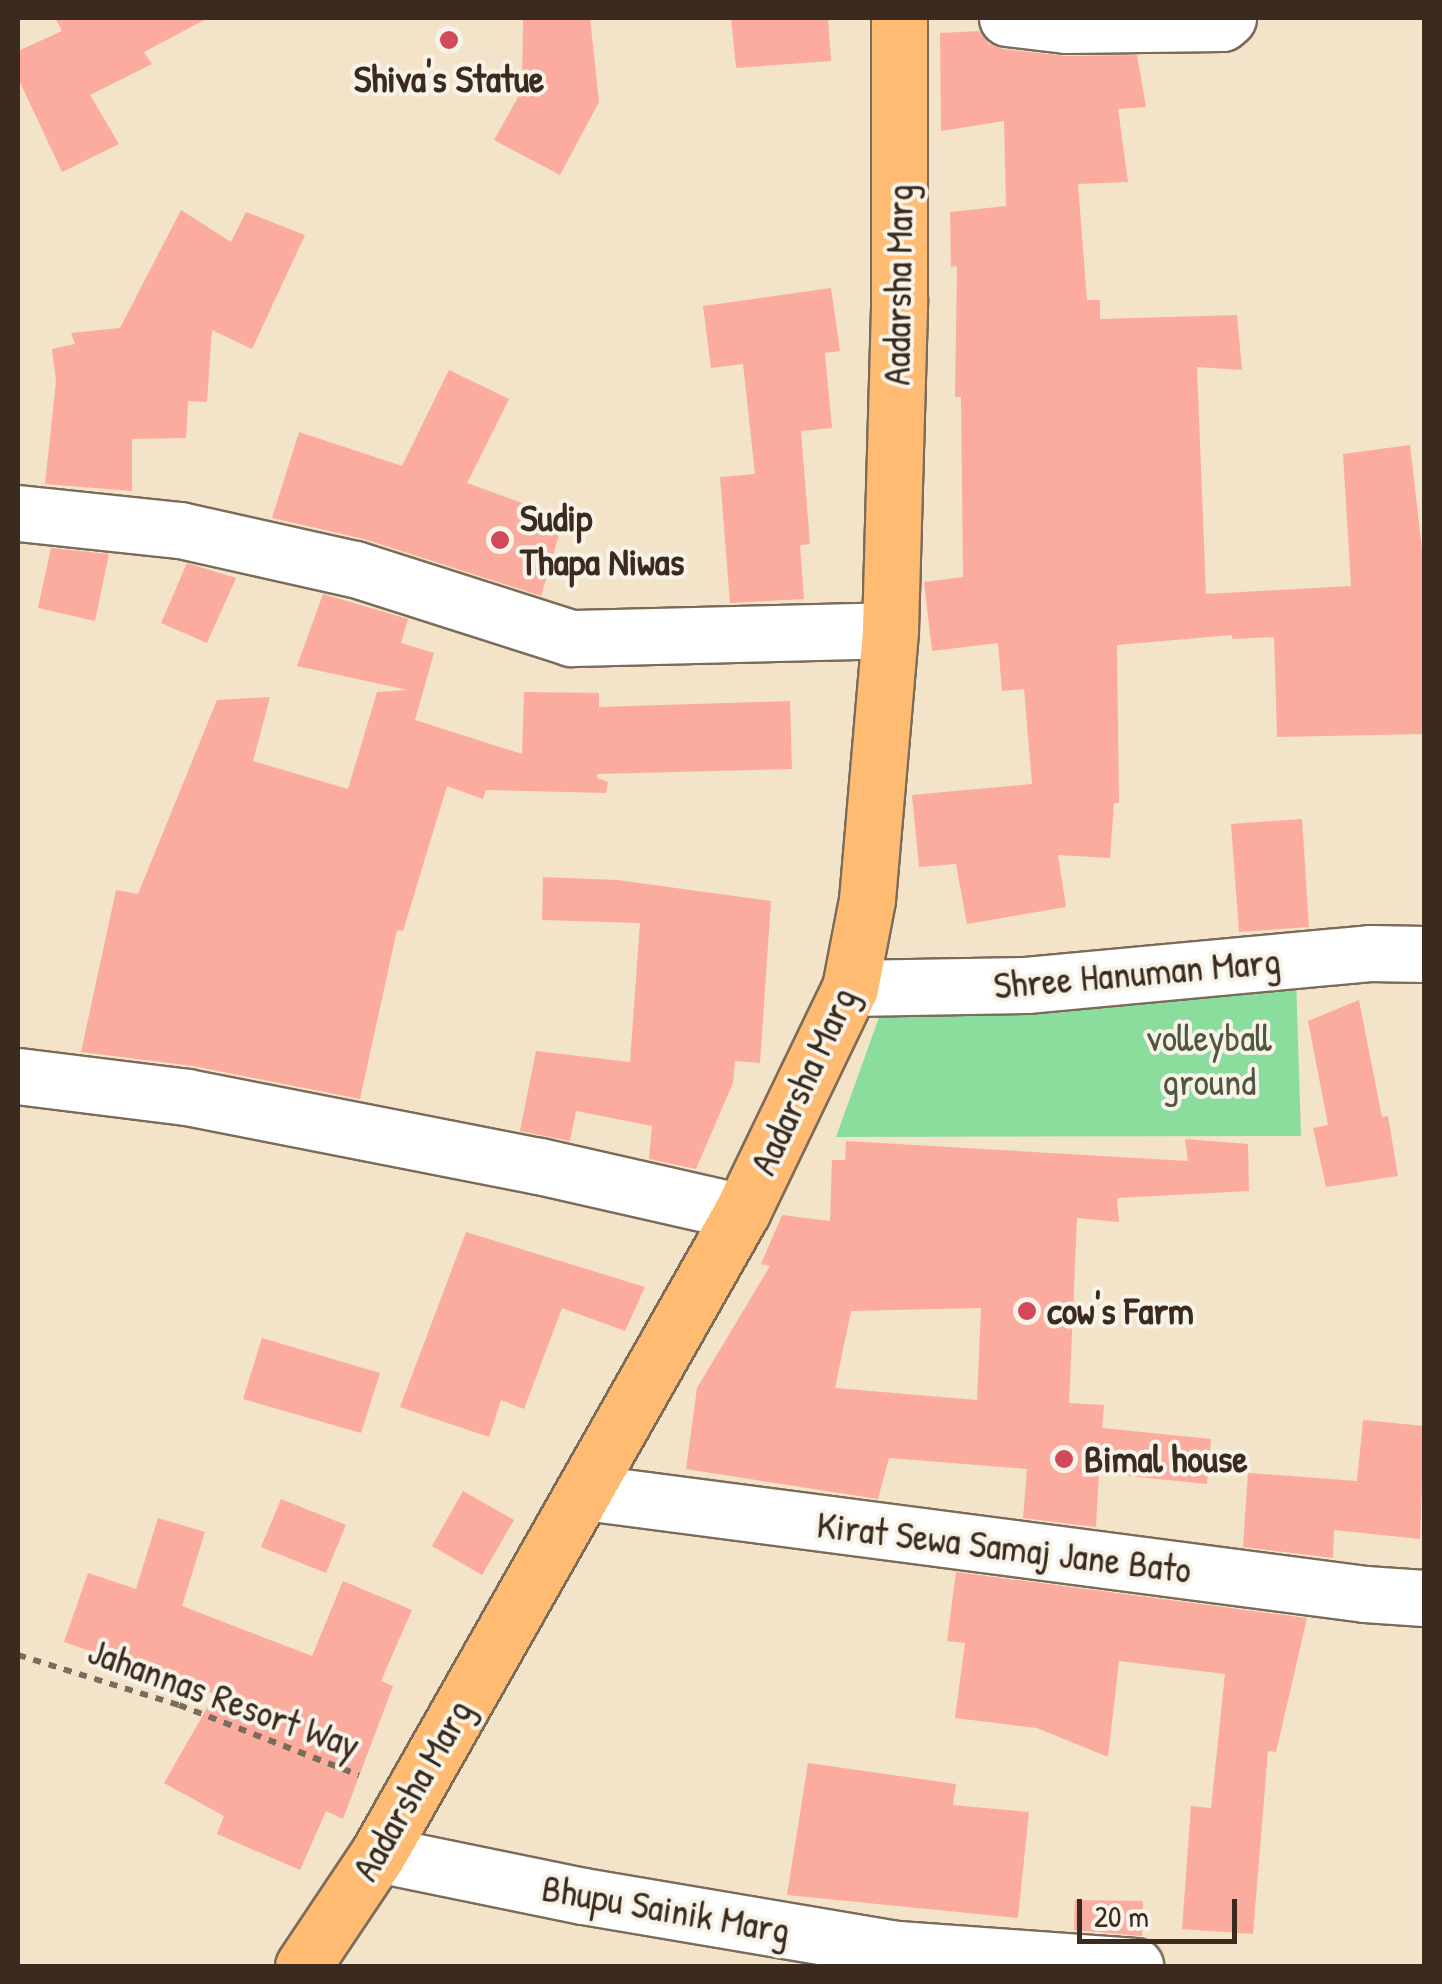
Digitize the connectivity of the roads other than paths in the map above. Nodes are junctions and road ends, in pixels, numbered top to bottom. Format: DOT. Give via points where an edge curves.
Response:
graph roads {
  1 [pos="899,18"];
  2 [pos="1008,18"];
  3 [pos="1228,18"];
  4 [pos="18,512"];
  5 [pos="890,630"];
  6 [pos="1424,954"];
  7 [pos="850,988"];
  8 [pos="18,1076"];
  9 [pos="742,1212"];
  10 [pos="584,1492"];
  11 [pos="1424,1598"];
  12 [pos="378,1854"];
  13 [pos="303,1966"];
  14 [pos="1135,1966"];
  1 -- 5 [label="main road, Aadarsha Marg"];
  2 -- 3 [label="street" via="1066,25"];
  4 -- 5 [label="street" via="180,530 336,564 570,638"];
  5 -- 7 [label="main road, Aadarsha Marg" via="867,900"];
  6 -- 7 [label="street, Shree Hanuman Marg" via="1370,953 1026,985"];
  7 -- 9 [label="main road, Aadarsha Marg"];
  8 -- 9 [label="street" via="187,1097"];
  9 -- 10 [label="main road, Aadarsha Marg"];
  10 -- 11 [label="street, Kirat Sewa Samaj Jane Bato"];
  10 -- 12 [label="main road, Aadarsha Marg"];
  12 -- 13 [label="main road, Aadarsha Marg"];
  12 -- 14 [label="street, Bhupu Sainik Marg" via="897,1949"];
}
